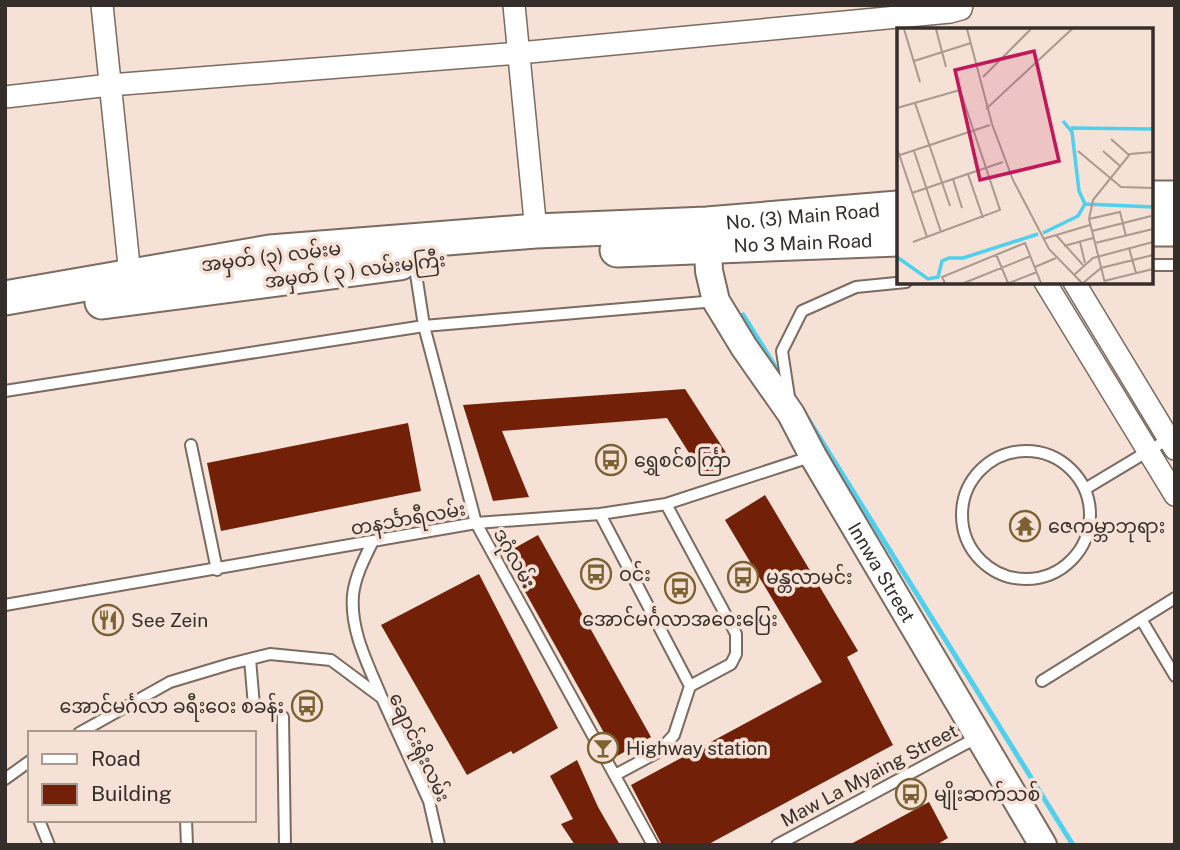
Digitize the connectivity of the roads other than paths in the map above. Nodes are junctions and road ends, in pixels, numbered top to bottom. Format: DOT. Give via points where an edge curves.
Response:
graph roads {
  1 [pos="102,5"];
  2 [pos="514,5"];
  3 [pos="962,5"];
  4 [pos="519,53"];
  5 [pos="110,85"];
  6 [pos="5,97"];
  7 [pos="1152,198"];
  8 [pos="1175,198"];
  9 [pos="897,208"];
  10 [pos="1152,229"];
  11 [pos="1175,229"];
  12 [pos="536,236"];
  13 [pos="707,236"];
  14 [pos="897,239"];
  15 [pos="414,261"];
  16 [pos="1152,265"];
  17 [pos="1175,265"];
  18 [pos="897,283"];
  19 [pos="1046,284"];
  20 [pos="1075,284"];
  21 [pos="132,286"];
  22 [pos="5,298"];
  23 [pos="716,301"];
  24 [pos="5,319"];
  25 [pos="424,326"];
  26 [pos="1101,326"];
  27 [pos="1079,339"];
  28 [pos="5,391"];
  29 [pos="791,414"];
  30 [pos="1173,441"];
  31 [pos="191,445"];
  32 [pos="1148,451"];
  33 [pos="813,456"];
  34 [pos="1085,489"];
  35 [pos="1175,495"];
  36 [pos="666,504"];
  37 [pos="600,514"];
  38 [pos="476,523"];
  39 [pos="372,543"];
  40 [pos="217,570"];
  41 [pos="1175,598"];
  42 [pos="5,605"];
  43 [pos="1141,619"];
  44 [pos="250,659"];
  45 [pos="1175,676"];
  46 [pos="1042,681"];
  47 [pos="690,686"];
  48 [pos="382,698"];
  49 [pos="254,706"];
  50 [pos="283,717"];
  51 [pos="83,731"];
  52 [pos="978,737"];
  53 [pos="28,762"];
  54 [pos="615,775"];
  55 [pos="5,779"];
  56 [pos="40,822"];
  57 [pos="186,822"];
  58 [pos="48,845"];
  59 [pos="187,845"];
  60 [pos="285,845"];
  61 [pos="439,845"];
  62 [pos="653,845"];
  63 [pos="777,845"];
  64 [pos="1043,845"];
  1 -- 5 [label="street"];
  2 -- 4 [label="street"];
  3 -- 4 [label="street" via="950,12"];
  4 -- 5 [label="street"];
  4 -- 12 [label="street"];
  5 -- 6 [label="street"];
  5 -- 21 [label="street"];
  7 -- 8 [label="main road"];
  9 -- 13 [label="main road, No. (3) Main Road"];
  10 -- 11 [label="main road"];
  12 -- 13 [label="main road, အမှတ် (၃) လမ်းမ"];
  12 -- 21 [label="main road, အမှတ် (၃) လမ်းမ" via="271,252"];
  13 -- 14 [label="main road, No 3 Main Road"];
  13 -- 15 [label="main road, အမှတ် ( ၃ ) လမ်းမကြီး"];
  13 -- 23 [label="street, Innwa Street"];
  15 -- 21 [label="main road, အမှတ် ( ၃ ) လမ်းမကြီး"];
  15 -- 25 [label="lane, ဒဂုံလမ်း"];
  16 -- 17 [label="lane"];
  18 -- 29 [label="lane" via="856,287 802,311 782,351"];
  19 -- 27 [label="street"];
  20 -- 26 [label="street"];
  21 -- 22 [label="main road, အမှတ် (၃) လမ်းမ"];
  21 -- 24 [label="main road, အမှတ် ( ၃ ) လမ်းမကြီး" via="88,303"];
  23 -- 25 [label="lane"];
  23 -- 29 [label="street, Innwa Street"];
  25 -- 28 [label="lane"];
  25 -- 38 [label="lane, ဒဂုံလမ်း"];
  26 -- 27 [label="street"];
  26 -- 30 [label="street"];
  27 -- 32 [label="street"];
  29 -- 33 [label="street, Innwa Street"];
  30 -- 32 [label="lane"];
  31 -- 40 [label="lane"];
  32 -- 34 [label="lane"];
  32 -- 35 [label="street"];
  33 -- 36 [label="lane, တနင်္သာရီလမ်း"];
  33 -- 52 [label="street, Innwa Street"];
  34 -- 34 [label="lane" via="1091,514 1086,539 1073,560 1052,575 1027,580 1002,576 981,562 967,542 961,517 966,492 979,470 1000,456 1025,450 1049,454 1071,468"];
  36 -- 37 [label="lane, တနင်္သာရီလမ်း"];
  36 -- 47 [label="lane" via="736,634 731,664"];
  37 -- 38 [label="lane, တနင်္သာရီလမ်း"];
  37 -- 47 [label="lane"];
  38 -- 39 [label="lane, တနင်္သာရီလမ်း"];
  38 -- 54 [label="lane, ဒဂုံလမ်း"];
  39 -- 40 [label="lane, တနင်္သာရီလမ်း"];
  39 -- 48 [label="lane" via="353,595 356,634"];
  40 -- 42 [label="lane, တနင်္သာရီလမ်း"];
  41 -- 43 [label="lane"];
  43 -- 45 [label="lane"];
  43 -- 46 [label="lane"];
  44 -- 48 [label="lane, ချောင်းရိုးလမ်း" via="270,654 331,660"];
  44 -- 49 [label="lane"];
  44 -- 51 [label="lane, ချောင်းရိုးလမ်း" via="170,682"];
  47 -- 54 [label="lane" via="674,735 658,752"];
  48 -- 61 [label="lane, ချောင်းရိုးလမ်း" via="429,802"];
  50 -- 60 [label="lane"];
  52 -- 63 [label="lane, Maw La Myaing Street"];
  52 -- 64 [label="street, Innwa Street"];
  53 -- 55 [label="lane"];
  54 -- 62 [label="lane, ဒဂုံလမ်း"];
  56 -- 58 [label="lane"];
  57 -- 59 [label="lane"];
}
